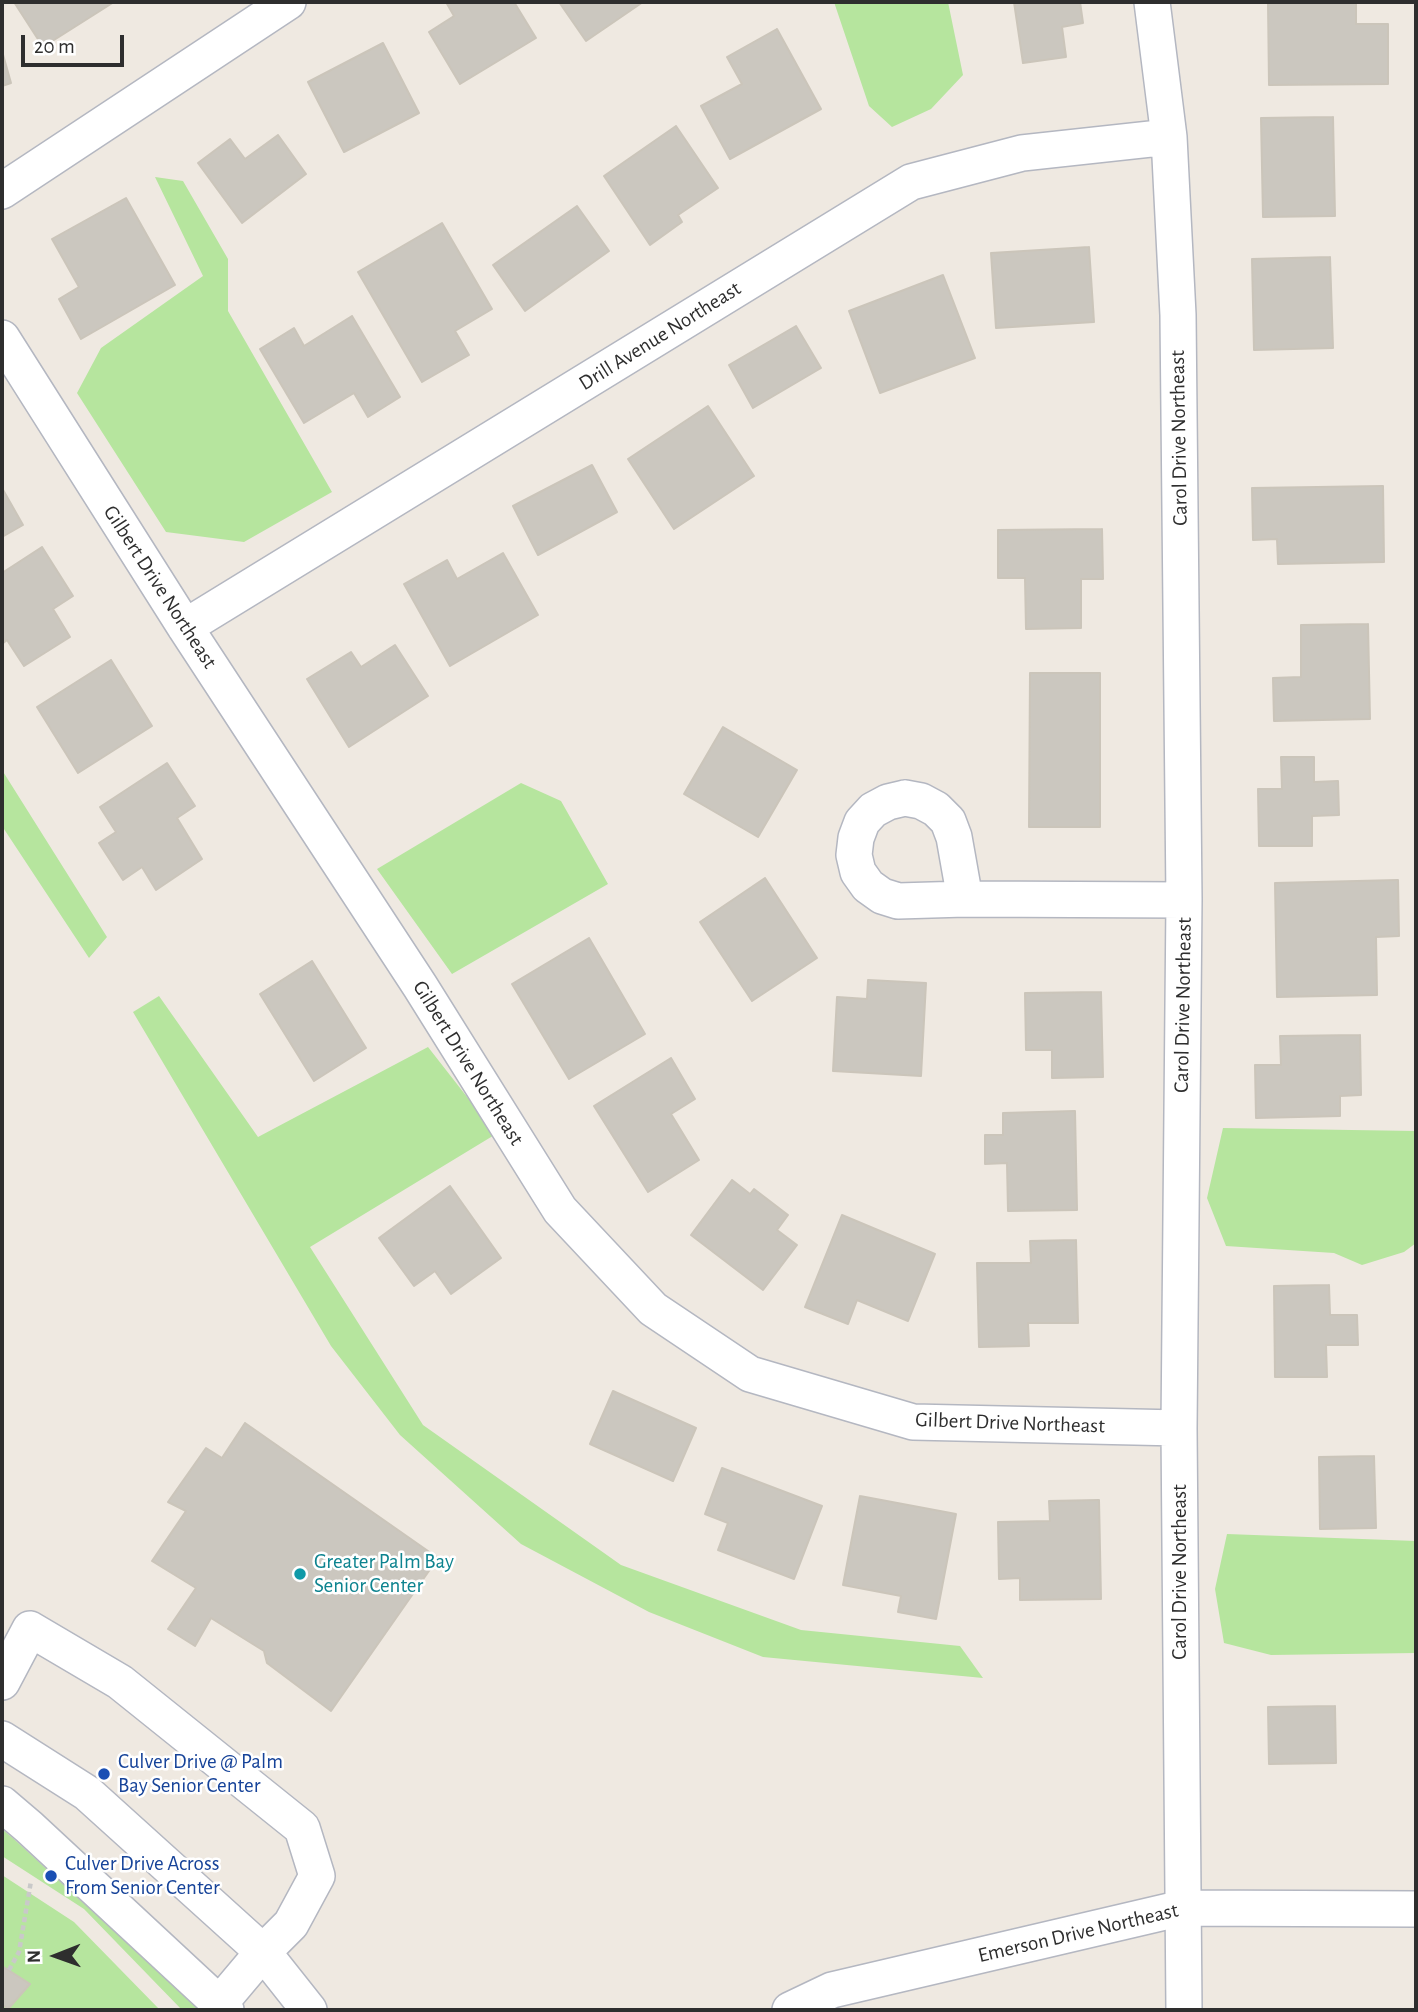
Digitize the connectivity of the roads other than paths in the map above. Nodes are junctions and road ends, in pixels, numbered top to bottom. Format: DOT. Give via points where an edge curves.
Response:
graph roads {
  1 [pos="288,2"];
  2 [pos="1152,2"];
  3 [pos="1169,137"];
  4 [pos="2,191"];
  5 [pos="2,338"];
  6 [pos="185,627"];
  7 [pos="965,899"];
  8 [pos="1184,900"];
  9 [pos="1179,1428"];
  10 [pos="2,1682"];
  11 [pos="2,1739"];
  12 [pos="2,1804"];
  13 [pos="1182,1908"];
  14 [pos="1416,1909"];
  15 [pos="263,1952"];
  16 [pos="223,2006"];
  17 [pos="309,2010"];
  18 [pos="790,2010"];
  19 [pos="1184,2010"];
  1 -- 4 [label="street"];
  2 -- 3 [label="street, Carol Drive Northeast"];
  3 -- 6 [label="street, Drill Avenue Northeast" via="1022,153 911,182"];
  3 -- 8 [label="street, Carol Drive Northeast" via="1178,315"];
  5 -- 6 [label="street, Gilbert Drive Northeast"];
  6 -- 9 [label="street, Gilbert Drive Northeast" via="560,1210 653,1309 750,1374 913,1422"];
  7 -- 8 [label="street"];
  8 -- 9 [label="street, Carol Drive Northeast"];
  9 -- 13 [label="street, Carol Drive Northeast"];
  10 -- 15 [label="street" via="30,1629 120,1682 302,1828 317,1876 291,1924"];
  11 -- 15 [label="street" via="87,1793"];
  12 -- 16 [label="street"];
  13 -- 14 [label="street, Emerson Drive Northeast"];
  13 -- 18 [label="street, Emerson Drive Northeast" via="832,1990"];
  13 -- 19 [label="street, Carol Drive Northeast"];
  15 -- 16 [label="street"];
  15 -- 17 [label="street"];
}
